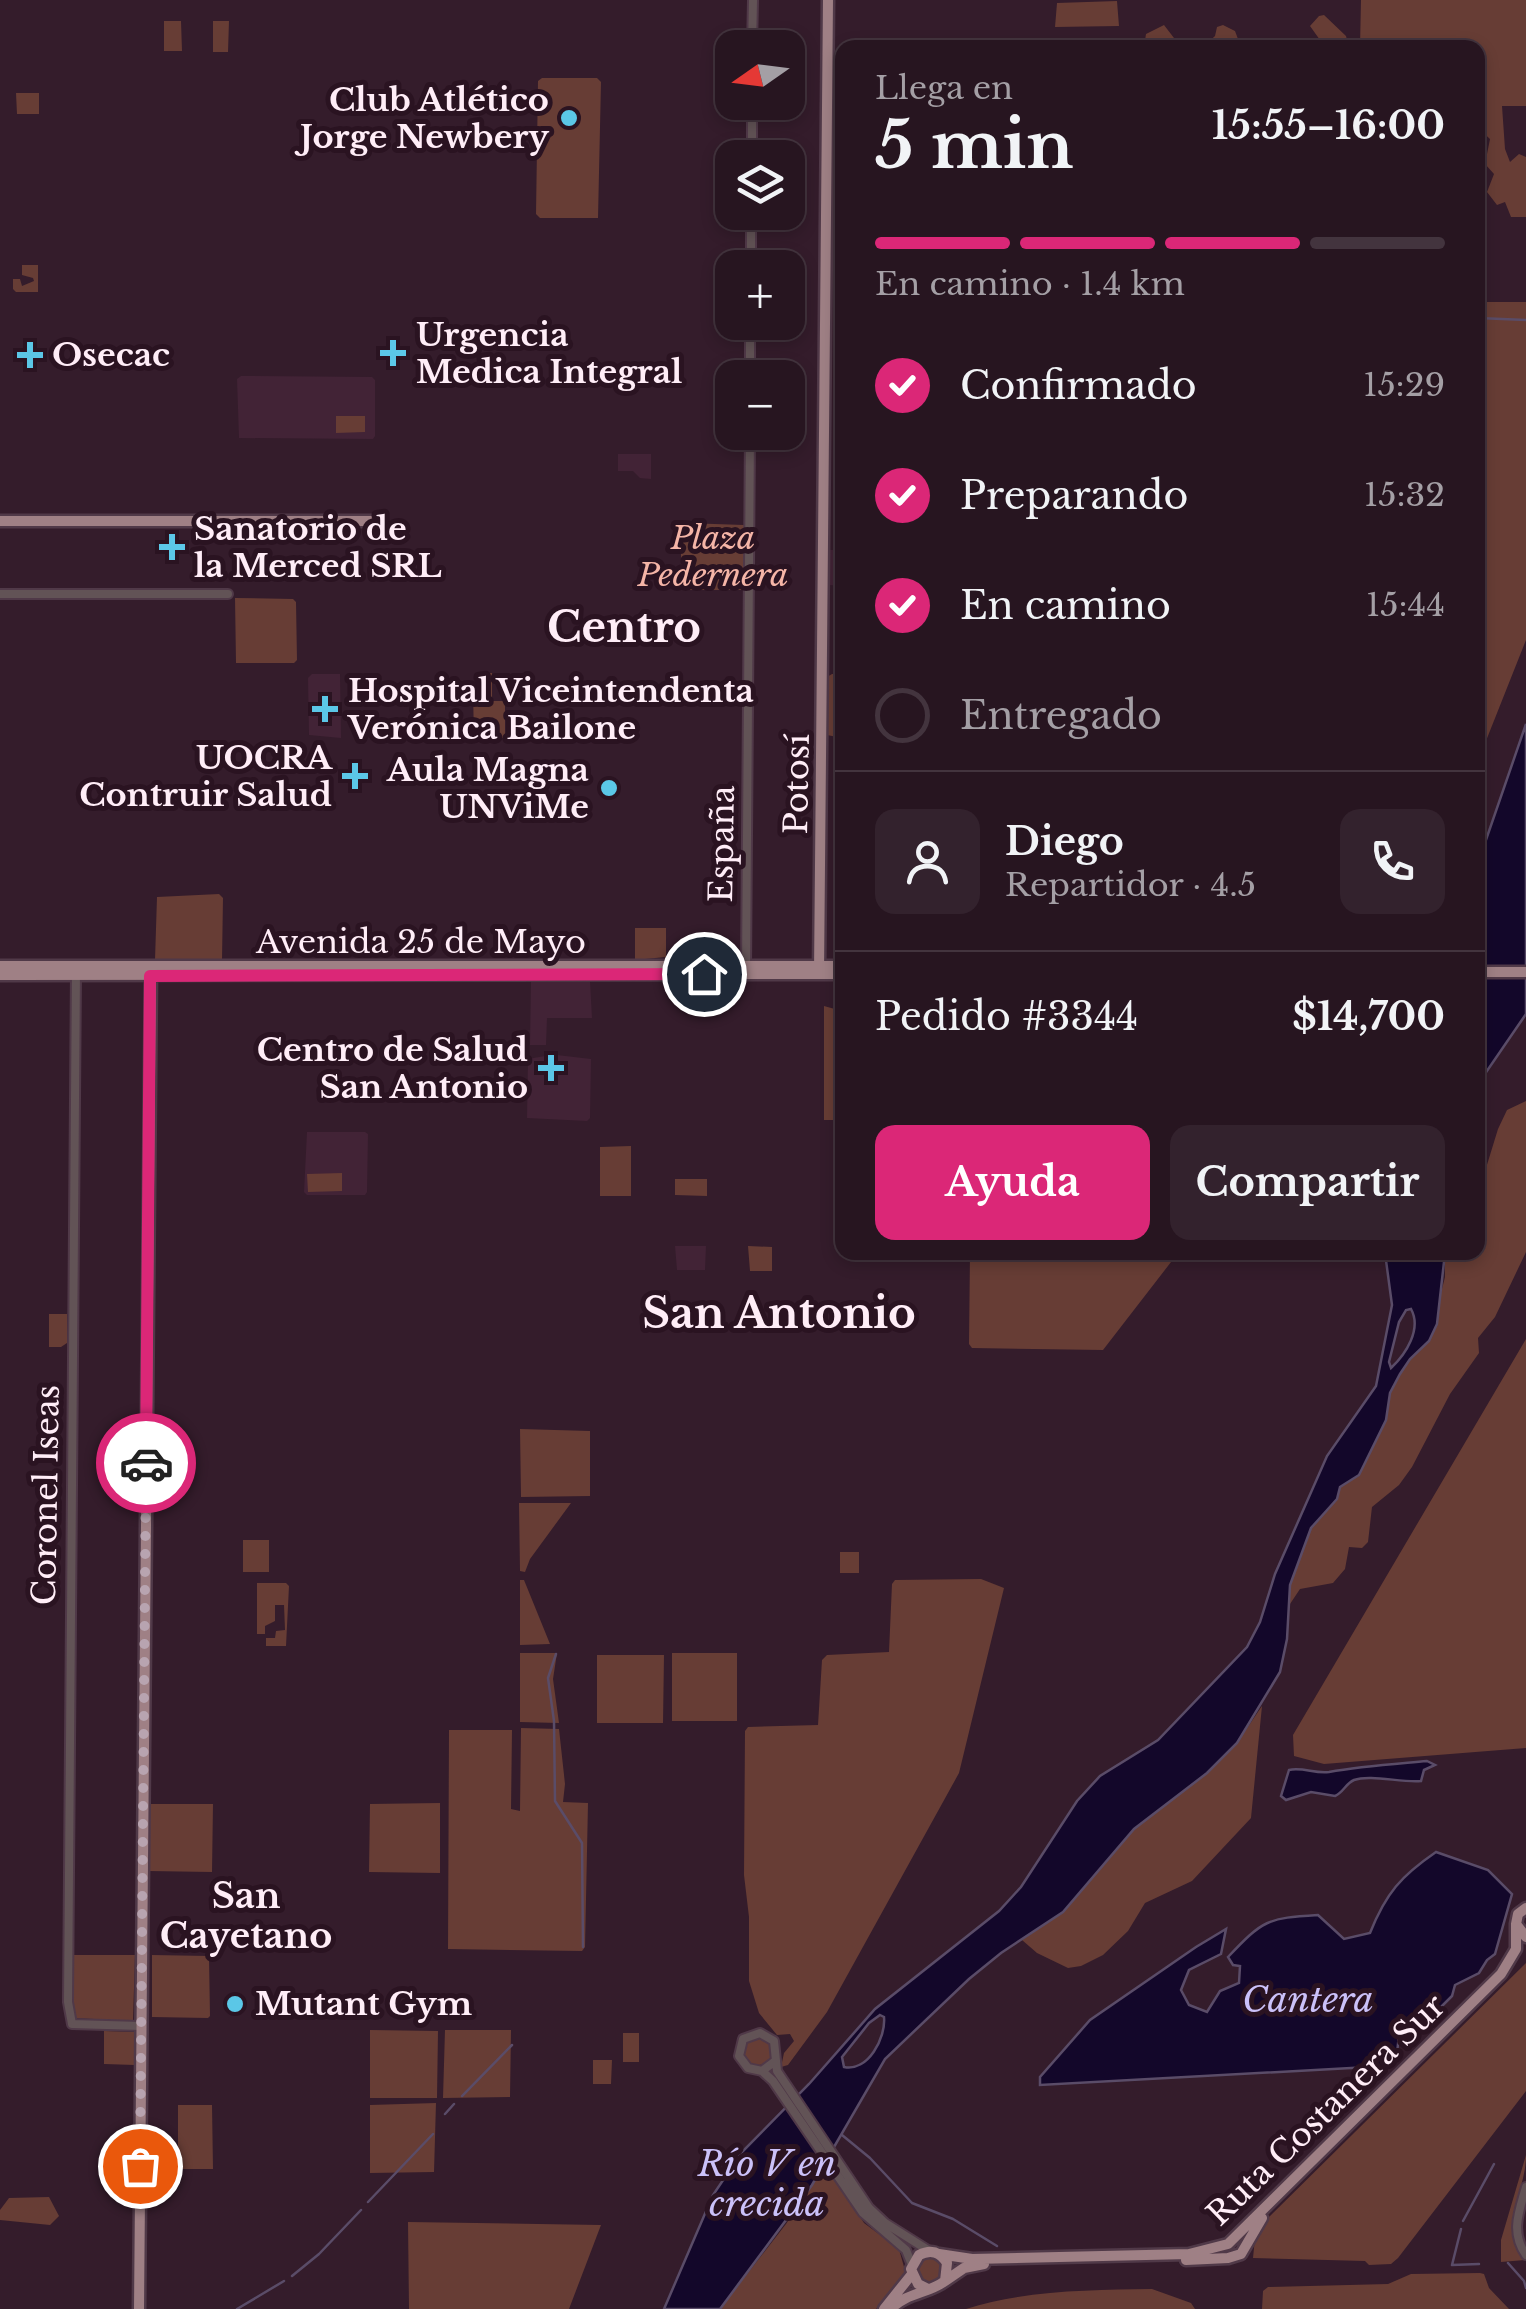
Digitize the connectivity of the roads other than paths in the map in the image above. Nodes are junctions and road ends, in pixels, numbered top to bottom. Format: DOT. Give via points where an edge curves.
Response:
graph roads {
  1 [pos="753,0"];
  2 [pos="828,0"];
  3 [pos="752,30"];
  4 [pos="750,450"];
  5 [pos="0,521"];
  6 [pos="379,521"];
  7 [pos="0,594"];
  8 [pos="228,594"];
  9 [pos="0,966"];
  10 [pos="835,968"];
  11 [pos="76,971"];
  12 [pos="151,971"];
  13 [pos="746,971"];
  14 [pos="820,971"];
  15 [pos="1485,972"];
  16 [pos="1526,972"];
  17 [pos="835,973"];
  18 [pos="0,975"];
  19 [pos="1526,1908"];
  20 [pos="1516,1924"];
  21 [pos="1526,1937"];
  22 [pos="1526,1948"];
  23 [pos="141,2026"];
  24 [pos="774,2062"];
  25 [pos="762,2071"];
  26 [pos="777,2078"];
  27 [pos="1526,2188"];
  28 [pos="855,2194"];
  29 [pos="935,2253"];
  30 [pos="1526,2254"];
  31 [pos="912,2270"];
  32 [pos="945,2281"];
  33 [pos="928,2289"];
  34 [pos="139,2309"];
  35 [pos="884,2309"];
  36 [pos="892,2309"];
  1 -- 3 [label="street"];
  2 -- 14 [label="main road, Potosí"];
  4 -- 13 [label="street, España"];
  5 -- 6 [label="main road"];
  7 -- 8 [label="street"];
  9 -- 11 [label="main road, Avenida 25 de Mayo"];
  10 -- 14 [label="main road, Avenida 25 de Mayo"];
  11 -- 12 [label="main road, Avenida 25 de Mayo"];
  11 -- 18 [label="main road, Avenida 25 de Mayo"];
  11 -- 23 [label="street, Coronel Iseas" via="69,2020"];
  12 -- 13 [label="main road, Avenida 25 de Mayo"];
  12 -- 23 [label="main road"];
  13 -- 14 [label="main road, Avenida 25 de Mayo"];
  14 -- 17 [label="main road, Avenida 25 de Mayo"];
  15 -- 16 [label="main road"];
  19 -- 20 [label="main road, Ruta Costanera Sur"];
  20 -- 21 [label="main road"];
  20 -- 29 [label="main road, Ruta Costanera Sur" via="1516,1950 1501,1974 1228,2244 1176,2254 972,2259"];
  22 -- 32 [label="main road, Ruta Costanera Sur" via="1503,1980 1268,2210 1241,2254 976,2265"];
  23 -- 34 [label="main road"];
  24 -- 25 [label="street"];
  24 -- 25 [label="street" via="770,2037 746,2036 742,2063"];
  24 -- 26 [label="street"];
  25 -- 26 [label="street"];
  26 -- 28 [label="street"];
  27 -- 30 [label="street" via="1516,2227"];
  28 -- 29 [label="street"];
  28 -- 31 [label="street" via="870,2222 906,2250"];
  29 -- 31 [label="main road" via="919,2255"];
  29 -- 32 [label="main road" via="947,2263"];
  31 -- 33 [label="main road"];
  31 -- 35 [label="main road"];
  32 -- 33 [label="main road, Ruta Costanera Sur"];
  33 -- 36 [label="main road, Ruta Costanera Sur"];
}
